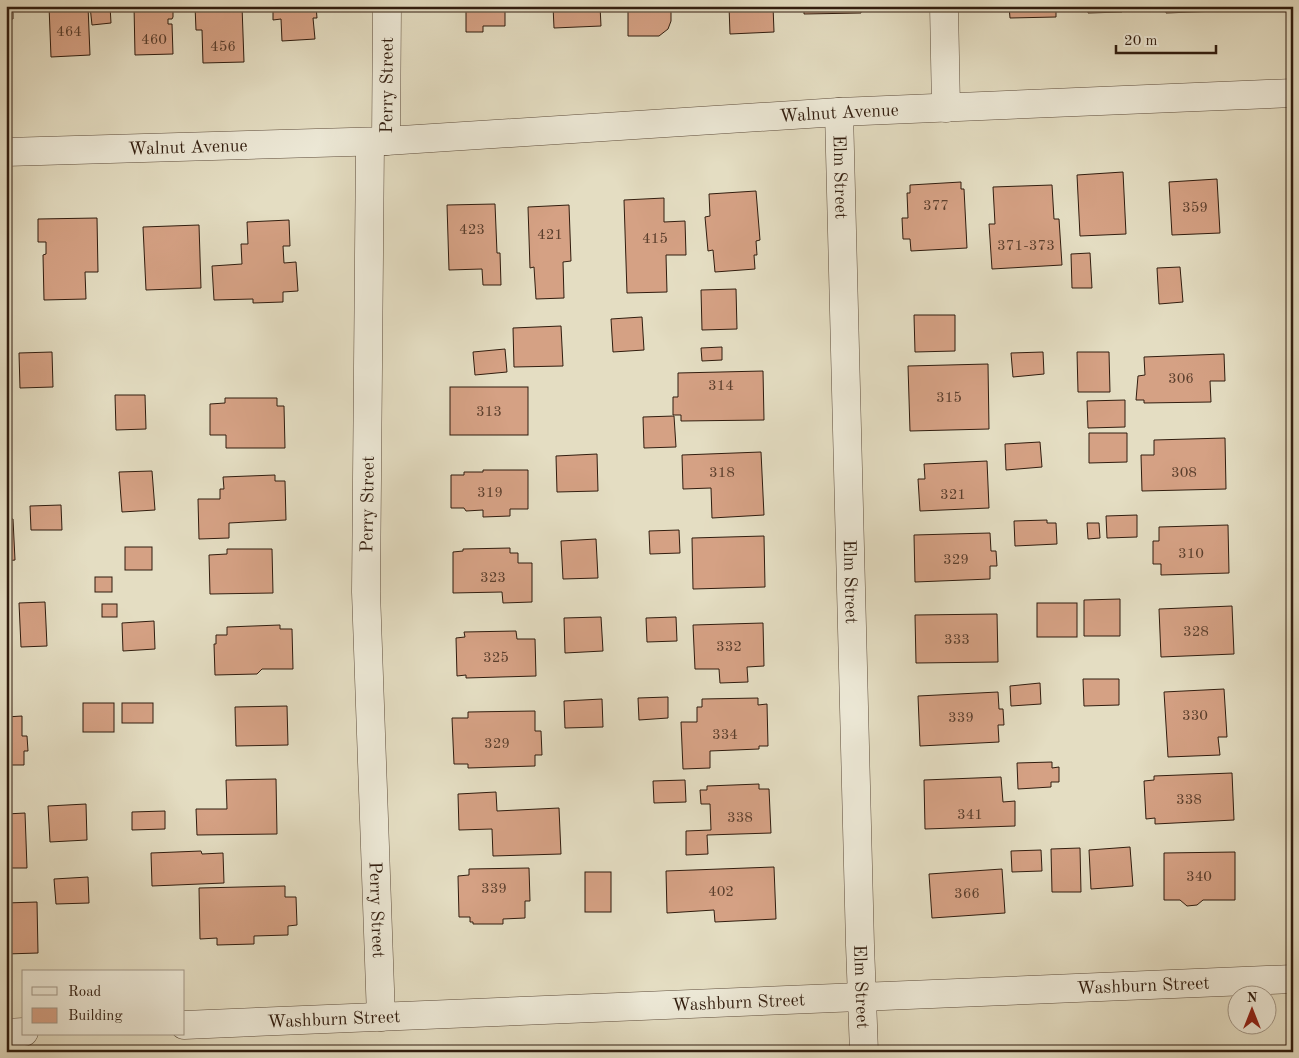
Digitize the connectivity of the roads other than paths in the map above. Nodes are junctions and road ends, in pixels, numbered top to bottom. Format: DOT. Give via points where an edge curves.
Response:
graph roads {
  1 [pos="388,6"];
  2 [pos="944,6"];
  3 [pos="1293,93"];
  4 [pos="946,108"];
  5 [pos="840,112"];
  6 [pos="378,141"];
  7 [pos="6,152"];
  8 [pos="1293,980"];
  9 [pos="863,997"];
  10 [pos="381,1017"];
  11 [pos="185,1025"];
  12 [pos="22,1032"];
  13 [pos="6,1033"];
  14 [pos="864,1052"];
  1 -- 6 [label="street, Perry Street"];
  2 -- 4 [label="street"];
  3 -- 4 [label="street, Walnut Avenue"];
  4 -- 5 [label="street, Walnut Avenue"];
  5 -- 6 [label="street, Walnut Avenue"];
  5 -- 9 [label="street, Elm Street"];
  6 -- 7 [label="street, Walnut Avenue"];
  6 -- 10 [label="street, Perry Street" via="366,592"];
  8 -- 9 [label="street, Washburn Street"];
  9 -- 10 [label="street, Washburn Street"];
  9 -- 14 [label="street, Elm Street"];
  10 -- 11 [label="street, Washburn Street"];
  12 -- 13 [label="street"];
}
